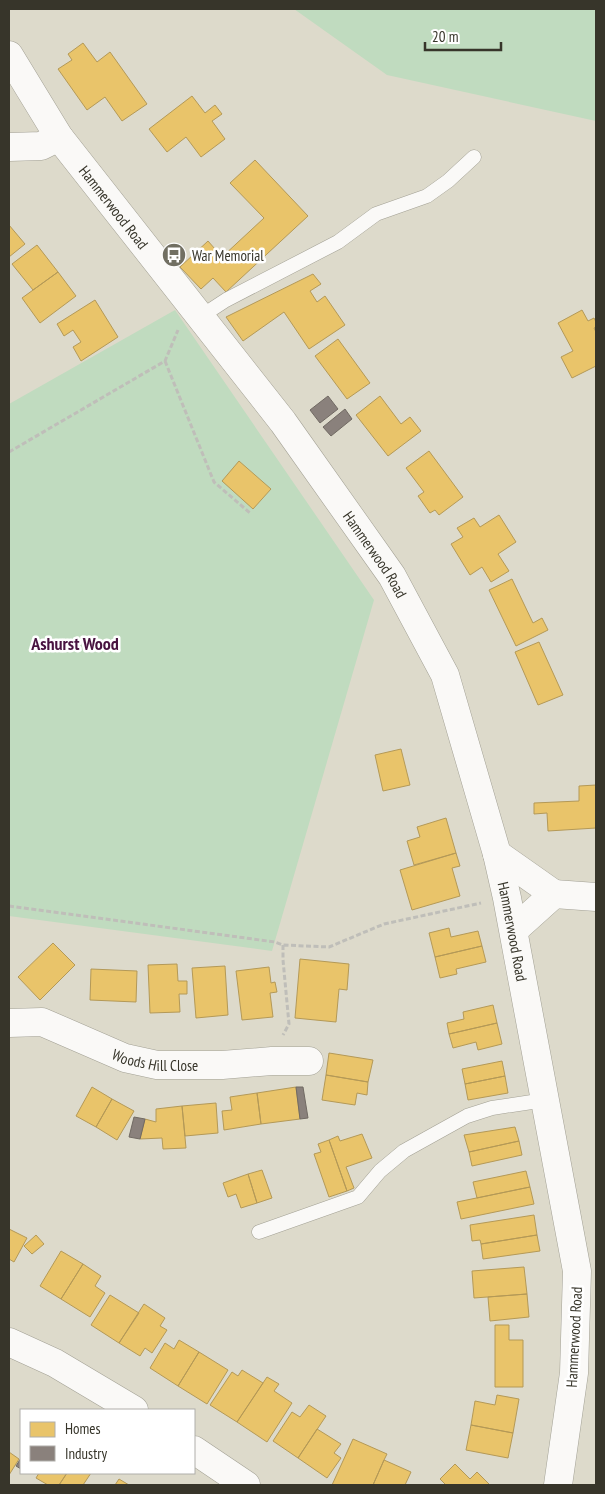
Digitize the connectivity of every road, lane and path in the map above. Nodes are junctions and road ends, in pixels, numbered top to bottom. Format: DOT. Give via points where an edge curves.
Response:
graph roads {
  1 [pos="9,55"];
  2 [pos="59,137"];
  3 [pos="9,147"];
  4 [pos="474,157"];
  5 [pos="200,317"];
  6 [pos="9,452"];
  7 [pos="250,513"];
  8 [pos="497,854"];
  9 [pos="554,894"];
  10 [pos="596,897"];
  11 [pos="507,898"];
  12 [pos="9,906"];
  13 [pos="514,930"];
  14 [pos="283,945"];
  15 [pos="9,1023"];
  16 [pos="289,1024"];
  17 [pos="309,1061"];
  18 [pos="545,1100"];
  19 [pos="260,1232"];
  20 [pos="10,1343"];
  21 [pos="132,1409"];
  22 [pos="195,1451"];
  23 [pos="246,1485"];
  24 [pos="558,1485"];
  1 -- 2 [label="street, Hammerwood Road"];
  2 -- 3 [label="street" via="41,146"];
  2 -- 5 [label="street, Hammerwood Road"];
  4 -- 5 [label="lane" via="448,182 427,196 376,214 338,242 226,300"];
  5 -- 8 [label="street, Hammerwood Road" via="284,422 392,576 445,675"];
  6 -- 7 [label="path" via="165,361 214,482"];
  8 -- 9 [label="street"];
  8 -- 11 [label="street, Hammerwood Road"];
  9 -- 10 [label="street"];
  9 -- 13 [label="street"];
  11 -- 13 [label="street, Hammerwood Road"];
  11 -- 14 [label="path" via="384,924 329,947"];
  12 -- 14 [label="path"];
  13 -- 18 [label="street, Hammerwood Road"];
  14 -- 16 [label="path"];
  15 -- 17 [label="street, Woods Hill Close" via="42,1022 125,1058 157,1065"];
  18 -- 19 [label="lane" via="492,1108 467,1116 404,1151 380,1171 358,1197"];
  18 -- 24 [label="street, Hammerwood Road" via="577,1270 574,1373"];
  20 -- 21 [label="street" via="55,1363"];
  22 -- 23 [label="street"];
}
